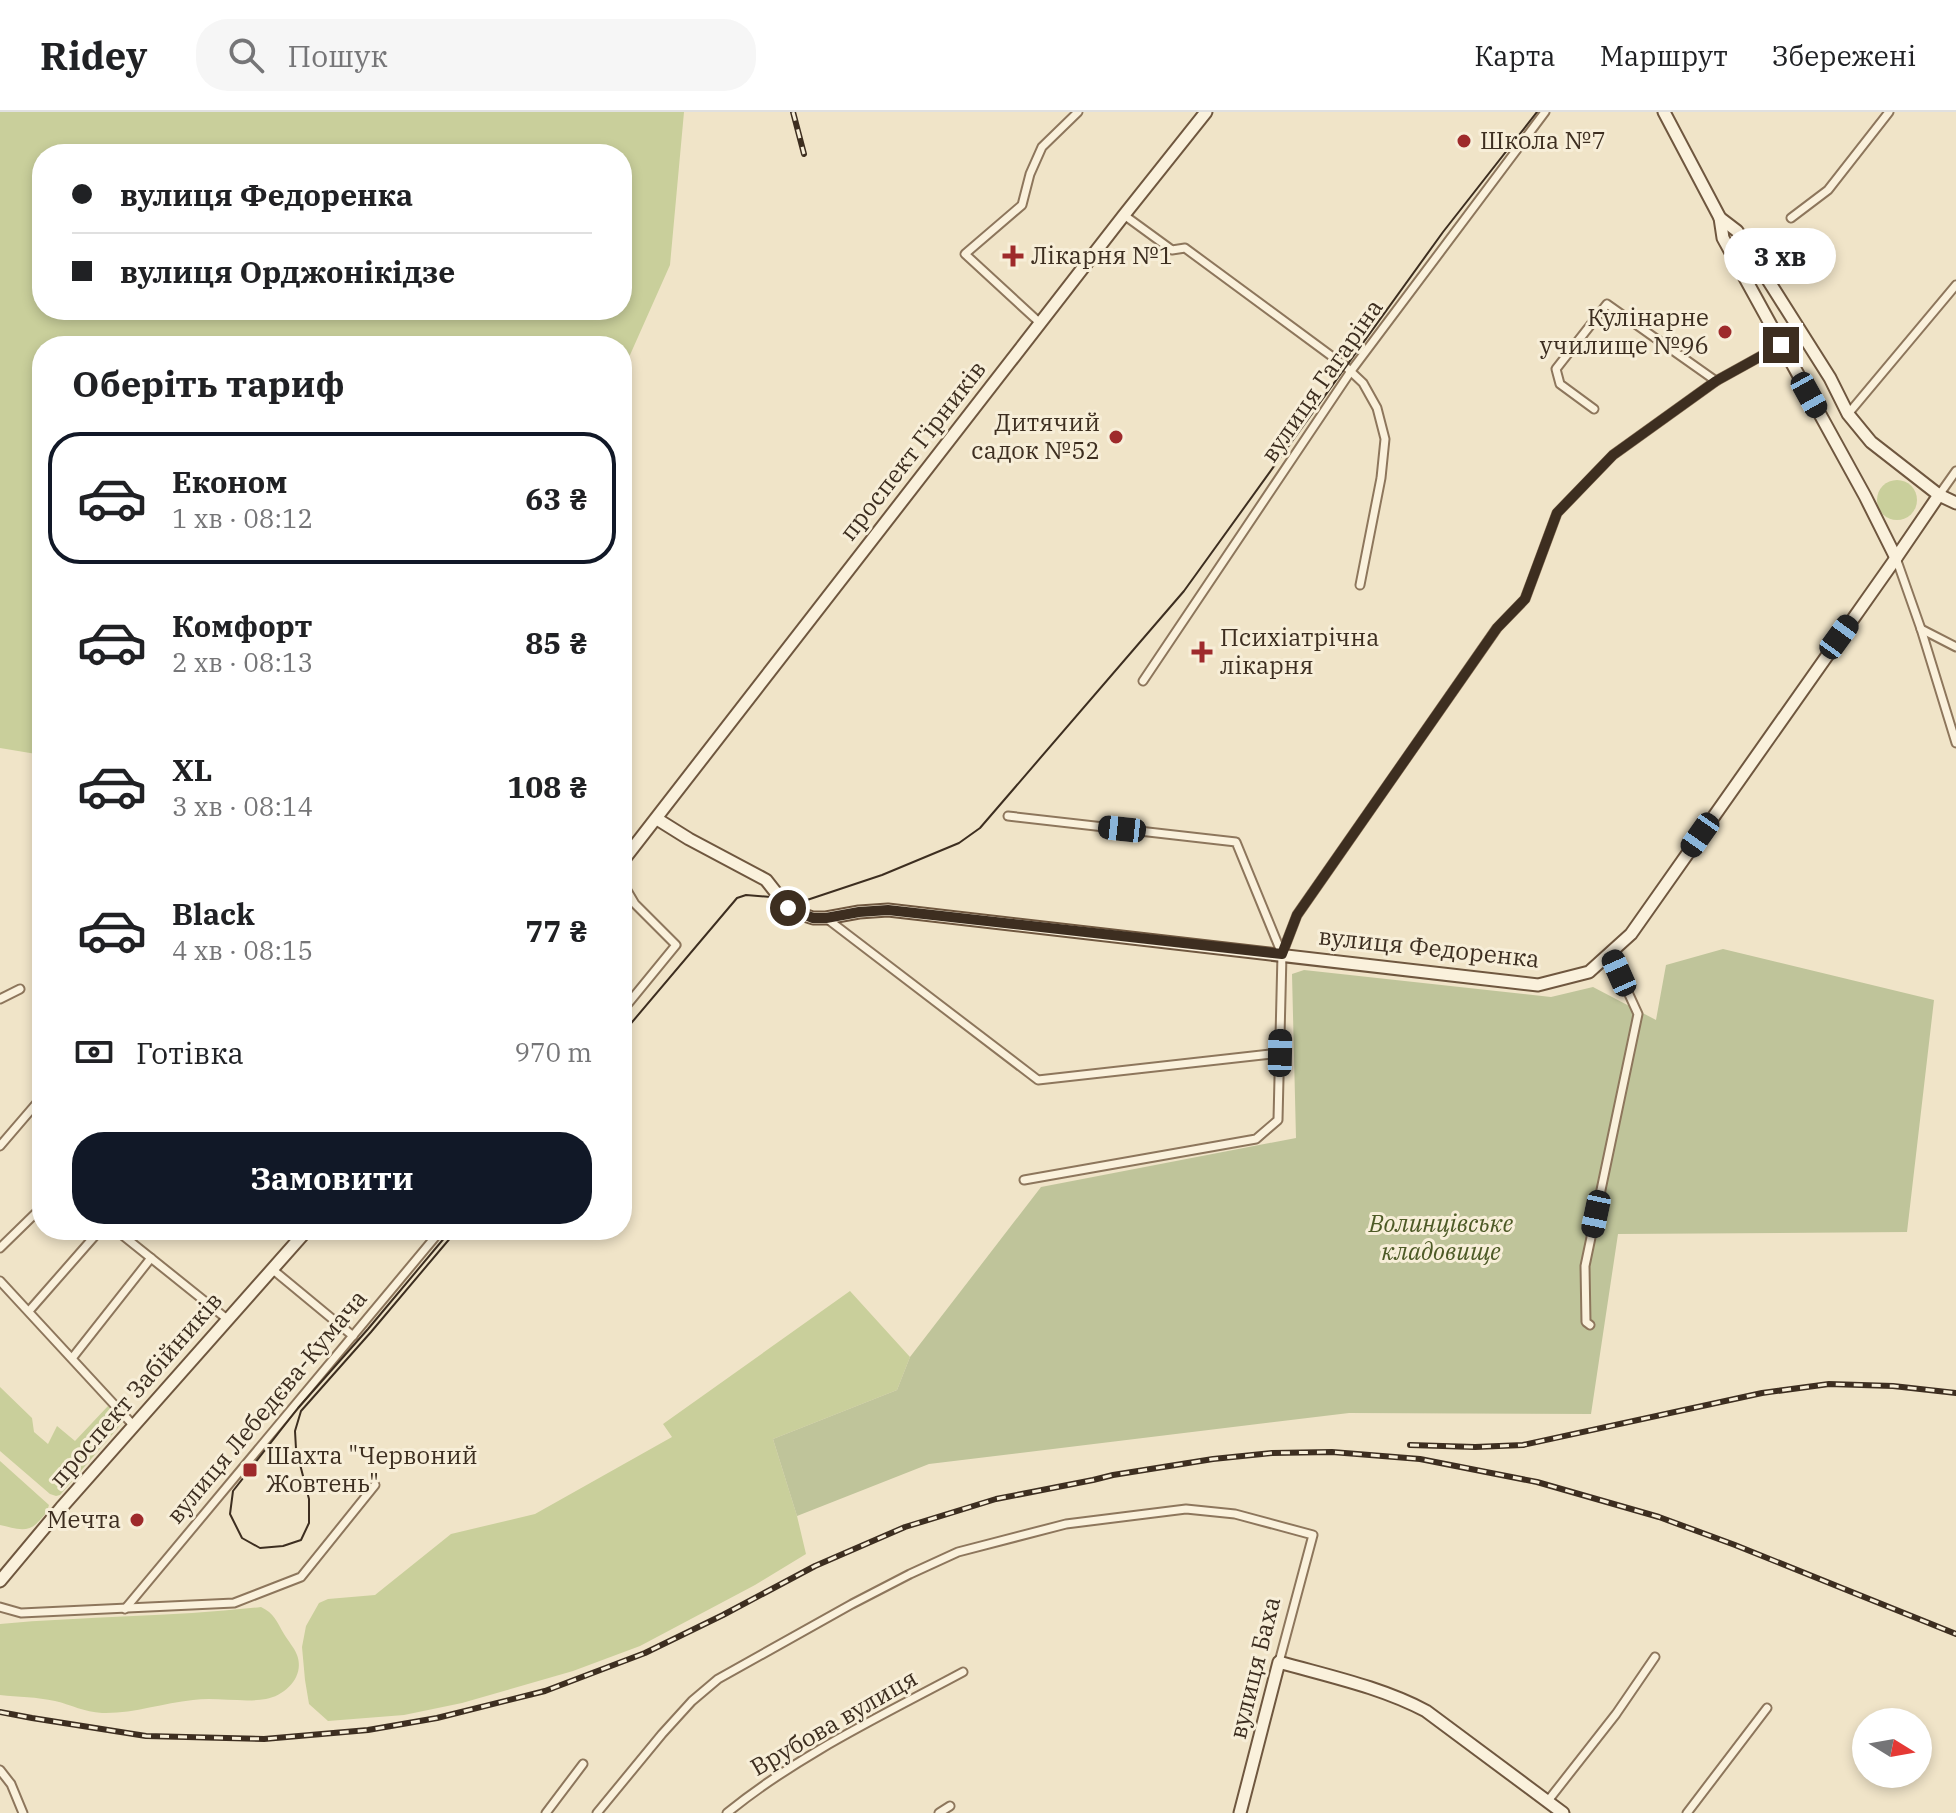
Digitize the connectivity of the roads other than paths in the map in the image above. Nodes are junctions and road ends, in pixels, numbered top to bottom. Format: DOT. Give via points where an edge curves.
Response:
graph roads {
  1 [pos="1078,112"];
  2 [pos="1206,112"];
  3 [pos="1545,112"];
  4 [pos="1664,112"];
  5 [pos="1889,112"];
  6 [pos="1124,215"];
  7 [pos="1720,218"];
  8 [pos="1791,218"];
  9 [pos="1956,285"];
  10 [pos="1040,323"];
  11 [pos="1781,345"];
  12 [pos="1351,371"];
  13 [pos="1716,381"];
  14 [pos="1594,409"];
  15 [pos="1848,414"];
  16 [pos="1956,471"];
  17 [pos="1953,479"];
  18 [pos="1939,495"];
  19 [pos="1956,503"];
  20 [pos="1896,558"];
  21 [pos="1360,585"];
  22 [pos="1921,629"];
  23 [pos="1956,647"];
  24 [pos="1143,681"];
  25 [pos="1956,743"];
  26 [pos="1008,816"];
  27 [pos="657,819"];
  28 [pos="632,850"];
  29 [pos="632,899"];
  30 [pos="826,918"];
  31 [pos="1610,953"];
  32 [pos="1282,954"];
  33 [pos="20,989"];
  34 [pos="0,999"];
  35 [pos="632,999"];
  36 [pos="1280,1053"];
  37 [pos="32,1109"];
  38 [pos="0,1146"];
  39 [pos="1024,1180"];
  40 [pos="32,1217"];
  41 [pos="91,1240"];
  42 [pos="128,1240"];
  43 [pos="298,1240"];
  44 [pos="433,1240"];
  45 [pos="0,1248"];
  46 [pos="151,1258"];
  47 [pos="272,1269"];
  48 [pos="0,1281"];
  49 [pos="29,1311"];
  50 [pos="227,1319"];
  51 [pos="1590,1325"];
  52 [pos="353,1336"];
  53 [pos="73,1357"];
  54 [pos="134,1426"];
  55 [pos="375,1485"];
  56 [pos="0,1581"];
  57 [pos="0,1607"];
  58 [pos="125,1609"];
  59 [pos="1655,1657"];
  60 [pos="1279,1662"];
  61 [pos="963,1672"];
  62 [pos="1767,1708"];
  63 [pos="583,1764"];
  64 [pos="0,1770"];
  65 [pos="1547,1802"];
  66 [pos="950,1806"];
  67 [pos="23,1813"];
  68 [pos="546,1813"];
  69 [pos="597,1813"];
  70 [pos="727,1813"];
  71 [pos="939,1813"];
  72 [pos="1240,1813"];
  73 [pos="1563,1813"];
  74 [pos="1687,1813"];
  1 -- 10 [label="street" via="1042,147 1022,205 965,254"];
  2 -- 6 [label="main road, проспект Гірників"];
  3 -- 12 [label="street, вулиця Гагаріна"];
  4 -- 7 [label="main road"];
  5 -- 8 [label="street" via="1828,190"];
  6 -- 10 [label="main road, проспект Гірників"];
  6 -- 12 [label="street" via="1172,250 1185,248"];
  7 -- 11 [label="main road" via="1723,238"];
  7 -- 15 [label="main road" via="1737,231"];
  9 -- 15 [label="street"];
  10 -- 27 [label="main road, проспект Гірників"];
  11 -- 13 [label="street"];
  11 -- 20 [label="main road"];
  12 -- 21 [label="street" via="1377,408 1385,439"];
  12 -- 24 [label="street, вулиця Гагаріна"];
  13 -- 14 [label="street" via="1607,304 1556,369 1560,384"];
  13 -- 32 [label="street" via="1613,455 1557,513 1525,599 1497,628 1297,915"];
  15 -- 18 [label="main road" via="1871,442"];
  16 -- 17 [label="street"];
  17 -- 18 [label="street"];
  18 -- 19 [label="main road"];
  18 -- 20 [label="main road, вулиця Федоренка"];
  20 -- 22 [label="street"];
  20 -- 31 [label="main road, вулиця Федоренка" via="1631,934"];
  22 -- 23 [label="street"];
  22 -- 25 [label="street"];
  26 -- 32 [label="street" via="1236,842"];
  27 -- 28 [label="main road"];
  27 -- 30 [label="main road, вулиця Федоренка" via="766,880 788,908"];
  29 -- 35 [label="street" via="676,945"];
  30 -- 32 [label="main road, вулиця Федоренка" via="888,910"];
  30 -- 36 [label="street" via="1038,1080"];
  31 -- 32 [label="main road, вулиця Федоренка" via="1589,972 1538,985"];
  31 -- 51 [label="street" via="1638,1014 1585,1266"];
  32 -- 36 [label="street"];
  33 -- 34 [label="street"];
  36 -- 39 [label="street" via="1278,1120 1256,1139"];
  37 -- 38 [label="street"];
  40 -- 45 [label="street"];
  41 -- 49 [label="street"];
  42 -- 46 [label="street"];
  43 -- 47 [label="main road, проспект Забійників"];
  44 -- 52 [label="street, вулиця Лебедєва-Кумача"];
  46 -- 50 [label="street"];
  46 -- 53 [label="street"];
  47 -- 50 [label="main road, проспект Забійників"];
  47 -- 52 [label="street"];
  48 -- 49 [label="street"];
  49 -- 53 [label="street"];
  50 -- 54 [label="main road, проспект Забійників"];
  52 -- 58 [label="street, вулиця Лебедєва-Кумача"];
  53 -- 54 [label="street"];
  54 -- 56 [label="main road, проспект Забійників"];
  55 -- 58 [label="street" via="301,1577 234,1603"];
  57 -- 58 [label="street" via="21,1613"];
  59 -- 65 [label="street"];
  60 -- 65 [label="main road" via="1408,1701"];
  60 -- 69 [label="street, вулиця Баха" via="1313,1535 1235,1514 1186,1509 1066,1524 958,1552 718,1679 662,1734"];
  60 -- 72 [label="main road, вулиця Баха"];
  61 -- 70 [label="street, Врубова вулиця" via="790,1769"];
  62 -- 74 [label="street"];
  63 -- 68 [label="street"];
  64 -- 67 [label="street"];
  65 -- 73 [label="main road"];
  66 -- 71 [label="street"];
}
